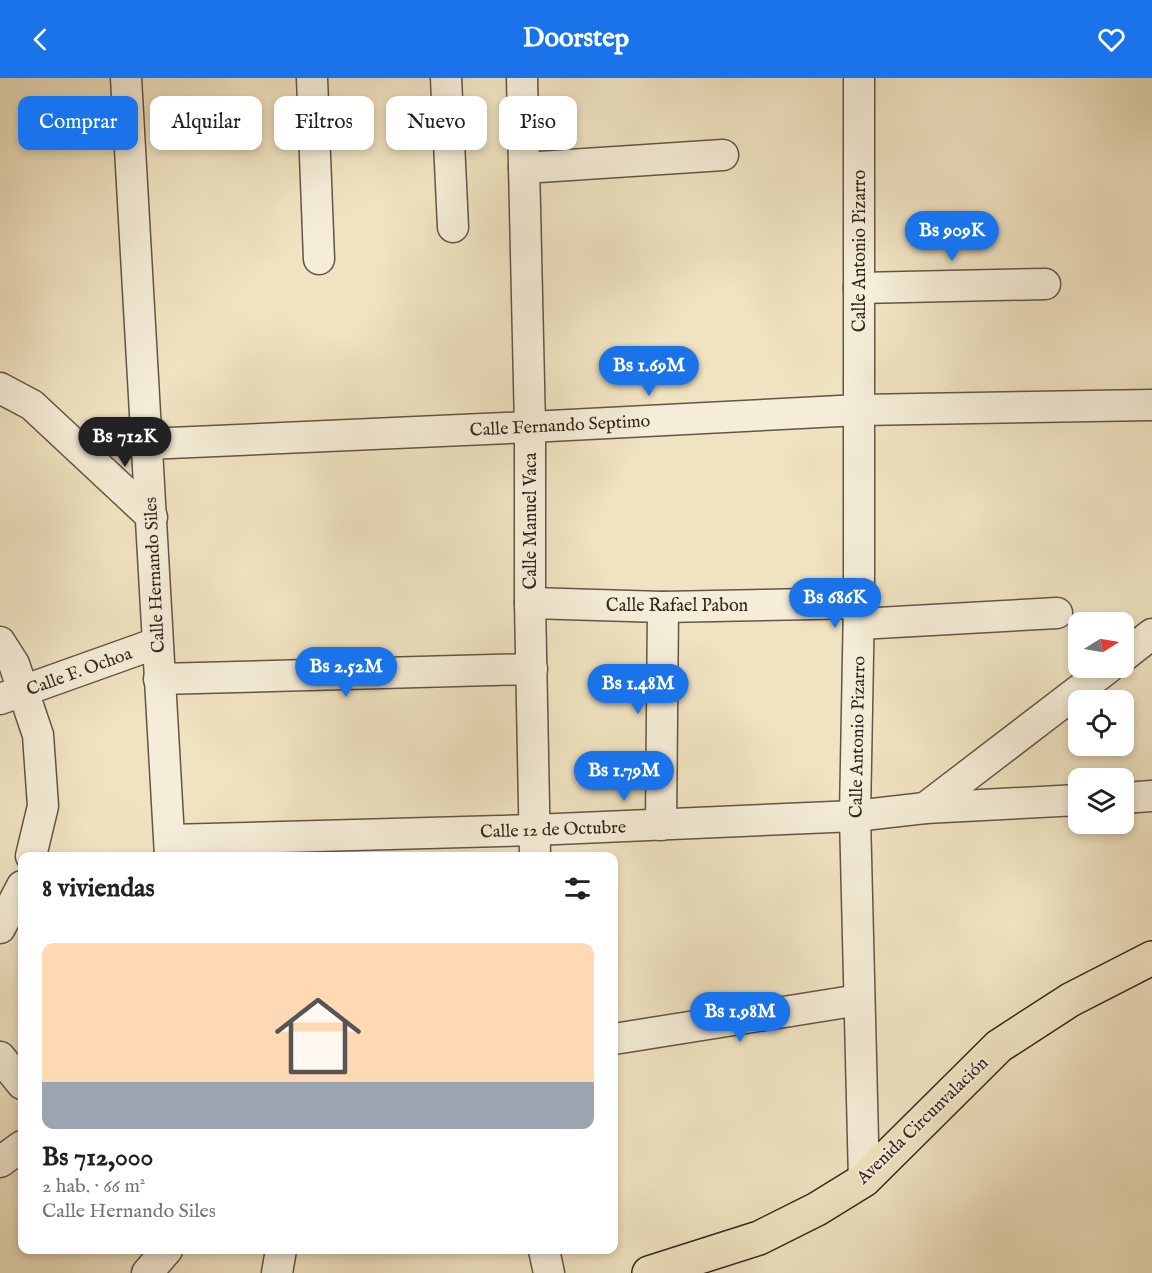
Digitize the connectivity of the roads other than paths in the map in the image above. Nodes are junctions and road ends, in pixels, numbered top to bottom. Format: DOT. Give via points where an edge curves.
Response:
graph roads {
  1 [pos="126,78"];
  2 [pos="312,78"];
  3 [pos="446,78"];
  4 [pos="522,78"];
  5 [pos="859,78"];
  6 [pos="723,155"];
  7 [pos="524,168"];
  8 [pos="453,227"];
  9 [pos="319,259"];
  10 [pos="1045,284"];
  11 [pos="859,288"];
  12 [pos="0,388"];
  13 [pos="1152,405"];
  14 [pos="859,410"];
  15 [pos="530,427"];
  16 [pos="147,444"];
  17 [pos="152,517"];
  18 [pos="530,603"];
  19 [pos="663,607"];
  20 [pos="859,613"];
  21 [pos="1057,613"];
  22 [pos="1152,634"];
  23 [pos="0,642"];
  24 [pos="157,643"];
  25 [pos="1134,648"];
  26 [pos="532,669"];
  27 [pos="1095,678"];
  28 [pos="159,679"];
  29 [pos="12,695"];
  30 [pos="1152,796"];
  31 [pos="1134,797"];
  32 [pos="1068,801"];
  33 [pos="925,808"];
  34 [pos="855,816"];
  35 [pos="661,825"];
  36 [pos="534,843"];
  37 [pos="373,846"];
  38 [pos="170,848"];
  39 [pos="32,852"];
  40 [pos="18,894"];
  41 [pos="0,928"];
  42 [pos="1152,958"];
  43 [pos="859,1000"];
  44 [pos="618,1038"];
  45 [pos="0,1057"];
  46 [pos="18,1079"];
  47 [pos="18,1149"];
  48 [pos="0,1162"];
  49 [pos="864,1180"];
  50 [pos="280,1254"];
  51 [pos="545,1254"];
  52 [pos="277,1273"];
  53 [pos="549,1273"];
  54 [pos="648,1273"];
  1 -- 16 [label="street, Calle Hernando Siles"];
  2 -- 9 [label="street"];
  3 -- 8 [label="street"];
  4 -- 7 [label="street, Calle Manuel Vaca"];
  5 -- 11 [label="street, Calle Antonio Pizarro"];
  6 -- 7 [label="street"];
  7 -- 15 [label="street, Calle Manuel Vaca"];
  10 -- 11 [label="street"];
  11 -- 14 [label="street, Calle Antonio Pizarro"];
  12 -- 17 [label="street" via="32,405"];
  13 -- 14 [label="street, Calle Fernando Septimo"];
  14 -- 15 [label="street, Calle Fernando Septimo"];
  14 -- 20 [label="street, Calle Antonio Pizarro"];
  15 -- 16 [label="street, Calle Fernando Septimo"];
  15 -- 18 [label="street, Calle Manuel Vaca"];
  16 -- 17 [label="street, Calle Hernando Siles"];
  17 -- 24 [label="street, Calle Hernando Siles"];
  18 -- 19 [label="street, Calle Rafael Pabon"];
  18 -- 26 [label="street, Calle Manuel Vaca"];
  19 -- 20 [label="street, Calle Rafael Pabon"];
  19 -- 35 [label="street"];
  20 -- 21 [label="street, Calle Rafael Pabon"];
  20 -- 34 [label="street, Calle Antonio Pizarro"];
  22 -- 25 [label="street"];
  23 -- 29 [label="street" via="14,663"];
  24 -- 28 [label="street, Calle Hernando Siles"];
  24 -- 29 [label="street, Calle F. Ochoa"];
  26 -- 28 [label="street"];
  26 -- 36 [label="street, Calle Manuel Vaca"];
  27 -- 33 [label="street"];
  28 -- 38 [label="street, Calle Hernando Siles"];
  29 -- 39 [label="street" via="38,735 43,806"];
  30 -- 31 [label="street"];
  32 -- 33 [label="street, Calle 12 de Octubre"];
  33 -- 34 [label="street, Calle 12 de Octubre"];
  34 -- 35 [label="street, Calle 12 de Octubre"];
  34 -- 43 [label="street, Calle Antonio Pizarro"];
  35 -- 36 [label="street, Calle 12 de Octubre"];
  36 -- 37 [label="street, Calle 12 de Octubre"];
  37 -- 38 [label="street, Calle 12 de Octubre"];
  40 -- 41 [label="street"];
  42 -- 49 [label="highway, Avenida Circunvalación" via="1070,1000 999,1046"];
  43 -- 44 [label="street"];
  43 -- 49 [label="street, Calle Antonio Pizarro"];
  45 -- 46 [label="street"];
  47 -- 48 [label="street"];
  49 -- 54 [label="highway, Avenida Circunvalación" via="818,1209 759,1238"];
  50 -- 52 [label="street"];
  51 -- 53 [label="street"];
}
